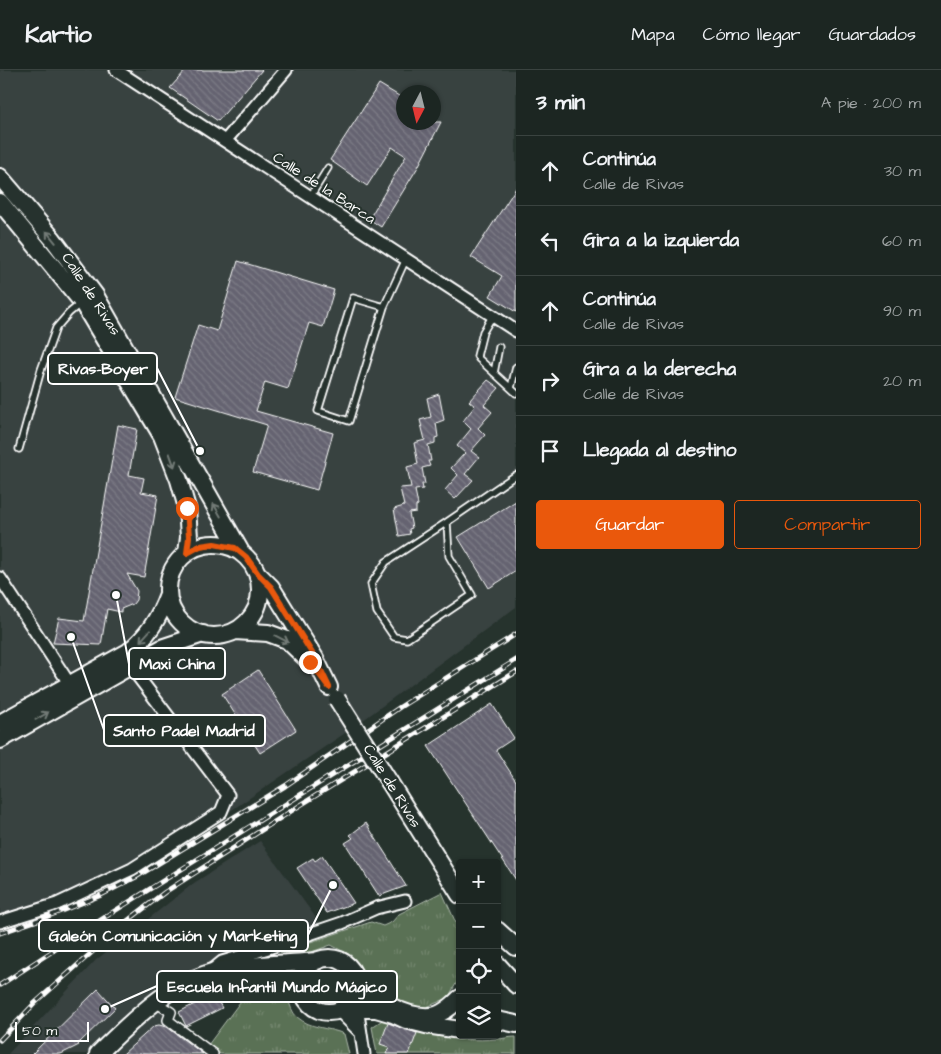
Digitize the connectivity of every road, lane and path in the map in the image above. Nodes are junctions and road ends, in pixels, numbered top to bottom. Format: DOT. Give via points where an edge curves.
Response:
graph roads {
  1 [pos="116,70"];
  2 [pos="286,70"];
  3 [pos="225,141"];
  4 [pos="328,168"];
  5 [pos="0,177"];
  6 [pos="310,196"];
  7 [pos="0,202"];
  8 [pos="406,259"];
  9 [pos="82,302"];
  10 [pos="384,307"];
  11 [pos="493,316"];
  12 [pos="516,330"];
  13 [pos="499,347"];
  14 [pos="516,366"];
  15 [pos="494,373"];
  16 [pos="514,391"];
  17 [pos="19,449"];
  18 [pos="516,475"];
  19 [pos="447,522"];
  20 [pos="241,552"];
  21 [pos="187,553"];
  22 [pos="258,574"];
  23 [pos="0,578"];
  24 [pos="168,594"];
  25 [pos="235,631"];
  26 [pos="203,634"];
  27 [pos="130,666"];
  28 [pos="69,683"];
  29 [pos="333,693"];
  30 [pos="0,723"];
  31 [pos="0,740"];
  32 [pos="456,887"];
  33 [pos="405,901"];
  34 [pos="0,922"];
  35 [pos="516,929"];
  36 [pos="501,932"];
  37 [pos="501,934"];
  38 [pos="516,947"];
  39 [pos="264,957"];
  40 [pos="317,961"];
  41 [pos="501,968"];
  42 [pos="303,983"];
  43 [pos="516,985"];
  44 [pos="349,1001"];
  45 [pos="456,1001"];
  46 [pos="155,1002"];
  47 [pos="376,1009"];
  48 [pos="456,1029"];
  49 [pos="360,1032"];
  50 [pos="98,1054"];
  51 [pos="214,1054"];
  52 [pos="364,1054"];
  1 -- 3 [label="street, Calle de la Barca"];
  2 -- 3 [label="street"];
  3 -- 6 [label="street, Calle de la Barca"];
  4 -- 6 [label="lane"];
  20 -- 5 [label="main road, Calle de Rivas, one-way" via="95,295"];
  6 -- 8 [label="street, Calle de la Barca"];
  7 -- 9 [label="main road, Calle de Rivas"];
  8 -- 10 [label="lane"];
  8 -- 11 [label="street, Calle de la Barca"];
  9 -- 17 [label="lane" via="56,328"];
  9 -- 21 [label="main road, Calle de Rivas, one-way" via="148,411 170,454 187,508"];
  10 -- 10 [label="lane" via="348,421 318,410 354,298"];
  11 -- 12 [label="street, Calle de la Barca"];
  11 -- 15 [label="lane" via="483,332 477,356"];
  13 -- 15 [label="lane"];
  14 -- 16 [label="lane"];
  15 -- 16 [label="lane"];
  18 -- 19 [label="lane"];
  19 -- 19 [label="lane" via="386,562 372,584 377,612 394,638 407,639 472,595 449,556"];
  20 -- 21 [label="main road" via="214,544 200,546"];
  20 -- 22 [label="main road"];
  21 -- 24 [label="main road" via="172,571"];
  22 -- 25 [label="main road" via="257,607 248,621"];
  22 -- 29 [label="main road, Calle de Rivas" via="271,587"];
  23 -- 28 [label="street"];
  24 -- 26 [label="main road" via="180,621"];
  24 -- 28 [label="main road, one-way" via="161,614 139,643"];
  25 -- 26 [label="main road" via="219,636"];
  25 -- 29 [label="main road, Calle de Rivas, one-way" via="268,633 287,640 310,662"];
  26 -- 27 [label="main road" via="164,647"];
  31 -- 27 [label="main road, one-way"];
  27 -- 34 [label="street" via="228,795 221,812 132,869 57,904"];
  28 -- 30 [label="main road"];
  29 -- 32 [label="main road, Calle de Rivas, bridge"];
  33 -- 39 [label="street" via="376,908"];
  35 -- 36 [label="main road"];
  37 -- 38 [label="main road"];
  39 -- 40 [label="main road"];
  39 -- 42 [label="main road"];
  39 -- 46 [label="main road" via="206,975 168,992"];
  40 -- 42 [label="main road" via="305,974"];
  40 -- 44 [label="main road" via="339,960 351,970"];
  41 -- 43 [label="main road"];
  42 -- 44 [label="main road" via="307,1000 321,1010 330,1012"];
  44 -- 45 [label="main road" via="378,1001 413,1014 431,1016 443,1012"];
  44 -- 47 [label="main road"];
  44 -- 49 [label="street"];
  44 -- 49 [label="street"];
  46 -- 50 [label="main road"];
  46 -- 51 [label="street" via="171,1012 168,1020"];
  47 -- 48 [label="main road" via="406,1020"];
  47 -- 49 [label="street" via="368,1015"];
  49 -- 52 [label="street"];
}
